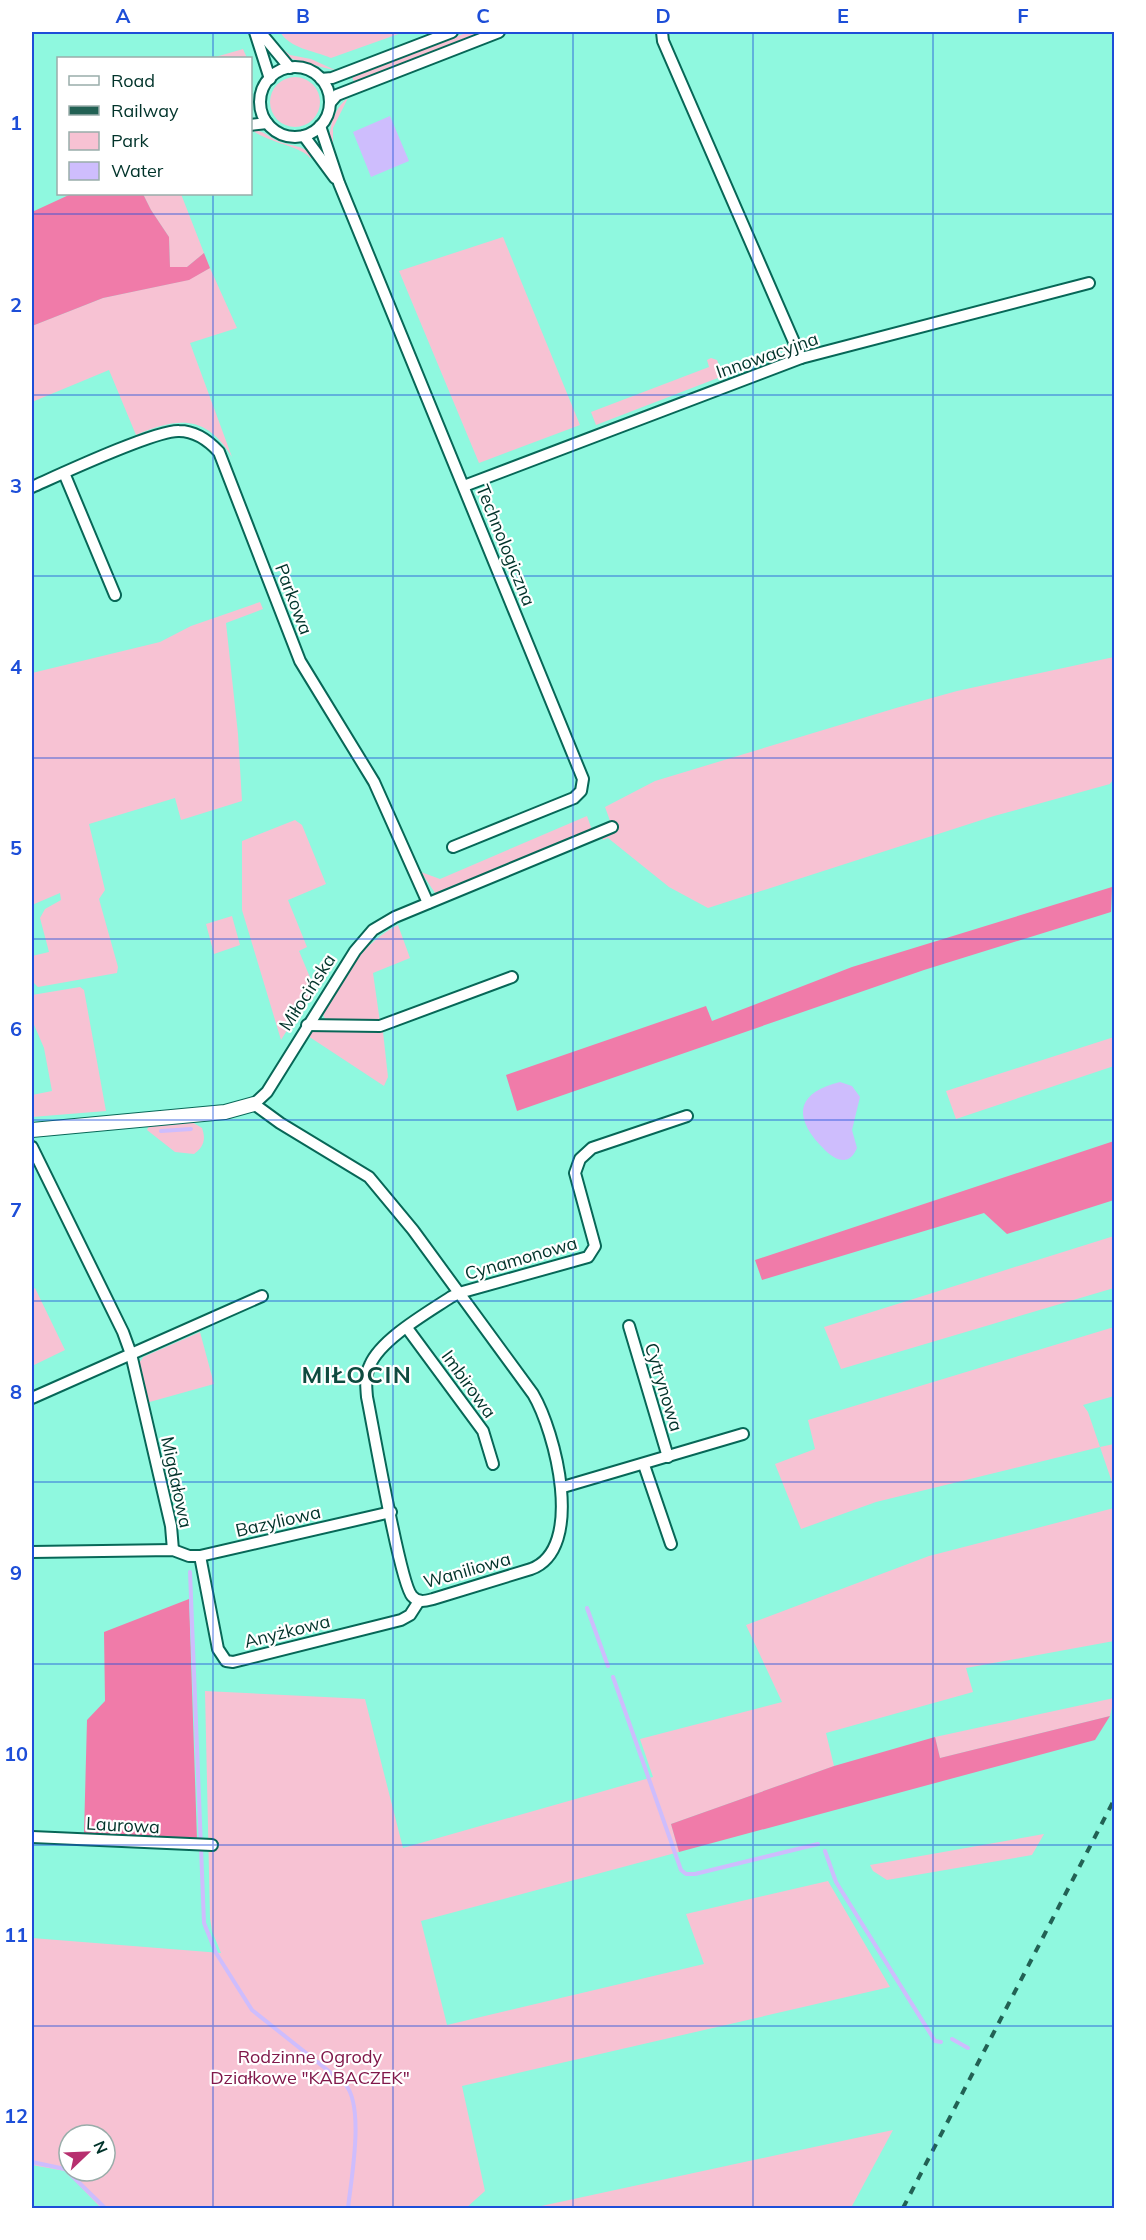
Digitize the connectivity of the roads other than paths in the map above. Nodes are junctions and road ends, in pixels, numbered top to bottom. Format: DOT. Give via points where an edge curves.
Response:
graph roads {
  1 [pos="255,32"];
  2 [pos="260,32"];
  3 [pos="452,32"];
  4 [pos="499,32"];
  5 [pos="654,32"];
  6 [pos="663,36"];
  7 [pos="290,68"];
  8 [pos="270,79"];
  9 [pos="321,79"];
  10 [pos="260,101"];
  11 [pos="330,103"];
  12 [pos="252,109"];
  13 [pos="267,123"];
  14 [pos="252,125"];
  15 [pos="320,126"];
  16 [pos="304,136"];
  17 [pos="339,183"];
  18 [pos="1089,283"];
  19 [pos="801,358"];
  20 [pos="64,473"];
  21 [pos="464,486"];
  22 [pos="32,487"];
  23 [pos="115,595"];
  24 [pos="612,827"];
  25 [pos="453,847"];
  26 [pos="428,903"];
  27 [pos="512,977"];
  28 [pos="307,1025"];
  29 [pos="255,1104"];
  30 [pos="687,1116"];
  31 [pos="32,1130"];
  32 [pos="32,1147"];
  33 [pos="459,1293"];
  34 [pos="262,1296"];
  35 [pos="629,1326"];
  36 [pos="407,1328"];
  37 [pos="131,1354"];
  38 [pos="32,1398"];
  39 [pos="743,1434"];
  40 [pos="668,1458"];
  41 [pos="493,1464"];
  42 [pos="644,1465"];
  43 [pos="563,1487"];
  44 [pos="391,1512"];
  45 [pos="671,1544"];
  46 [pos="173,1550"];
  47 [pos="32,1552"];
  48 [pos="200,1556"];
  49 [pos="419,1601"];
  50 [pos="32,1837"];
  51 [pos="212,1845"];
  1 -- 8 [label="street"];
  2 -- 7 [label="street"];
  3 -- 9 [label="street"];
  4 -- 11 [label="street" via="337,95"];
  5 -- 6 [label="street"];
  6 -- 19 [label="street"];
  7 -- 8 [label="street"];
  7 -- 9 [label="street" via="304,68"];
  8 -- 10 [label="street"];
  9 -- 11 [label="street"];
  10 -- 12 [label="street"];
  10 -- 13 [label="street"];
  11 -- 15 [label="street"];
  13 -- 14 [label="street"];
  13 -- 16 [label="street" via="284,135"];
  15 -- 16 [label="street"];
  15 -- 17 [label="street, Technologiczna"];
  16 -- 17 [label="street, Technologiczna"];
  17 -- 21 [label="street, Technologiczna"];
  18 -- 19 [label="street, Innowacyjna"];
  19 -- 21 [label="street, Innowacyjna"];
  20 -- 22 [label="street, Parkowa"];
  20 -- 23 [label="street"];
  20 -- 26 [label="street, Parkowa" via="177,430 191,432 219,452 300,661 374,783"];
  21 -- 25 [label="street, Technologiczna" via="583,779 581,791 574,798"];
  24 -- 26 [label="street, Miłocińska"];
  26 -- 28 [label="street, Miłocińska" via="373,930"];
  27 -- 28 [label="street" via="380,1026"];
  28 -- 29 [label="street, Miłocińska" via="267,1092"];
  29 -- 31 [label="street" via="225,1112"];
  29 -- 33 [label="street, Waniliowa" via="369,1177"];
  30 -- 33 [label="street, Cynamonowa" via="592,1148 580,1159 574,1173 595,1246 588,1257"];
  32 -- 37 [label="street, Migdałowa"];
  33 -- 36 [label="street, Waniliowa"];
  33 -- 43 [label="street, Waniliowa" via="538,1402"];
  34 -- 37 [label="street"];
  35 -- 40 [label="street, Cytrynowa"];
  36 -- 41 [label="street, Imbirowa" via="483,1431"];
  36 -- 44 [label="street, Waniliowa" via="376,1354 366,1384"];
  37 -- 38 [label="street"];
  37 -- 46 [label="street, Migdałowa" via="171,1526"];
  39 -- 40 [label="street, Cytrynowa"];
  40 -- 42 [label="street, Cytrynowa"];
  42 -- 43 [label="street, Cytrynowa"];
  42 -- 45 [label="street"];
  43 -- 49 [label="street, Waniliowa" via="555,1547 547,1560 531,1569"];
  44 -- 48 [label="street, Bazyliowa"];
  44 -- 49 [label="street, Waniliowa" via="406,1584"];
  46 -- 47 [label="street, Migdałowa"];
  46 -- 48 [label="street, Bazyliowa"];
  48 -- 49 [label="street, Anyżkowa" via="218,1649 226,1661 401,1620 410,1615"];
  50 -- 51 [label="street, Laurowa"];
}
